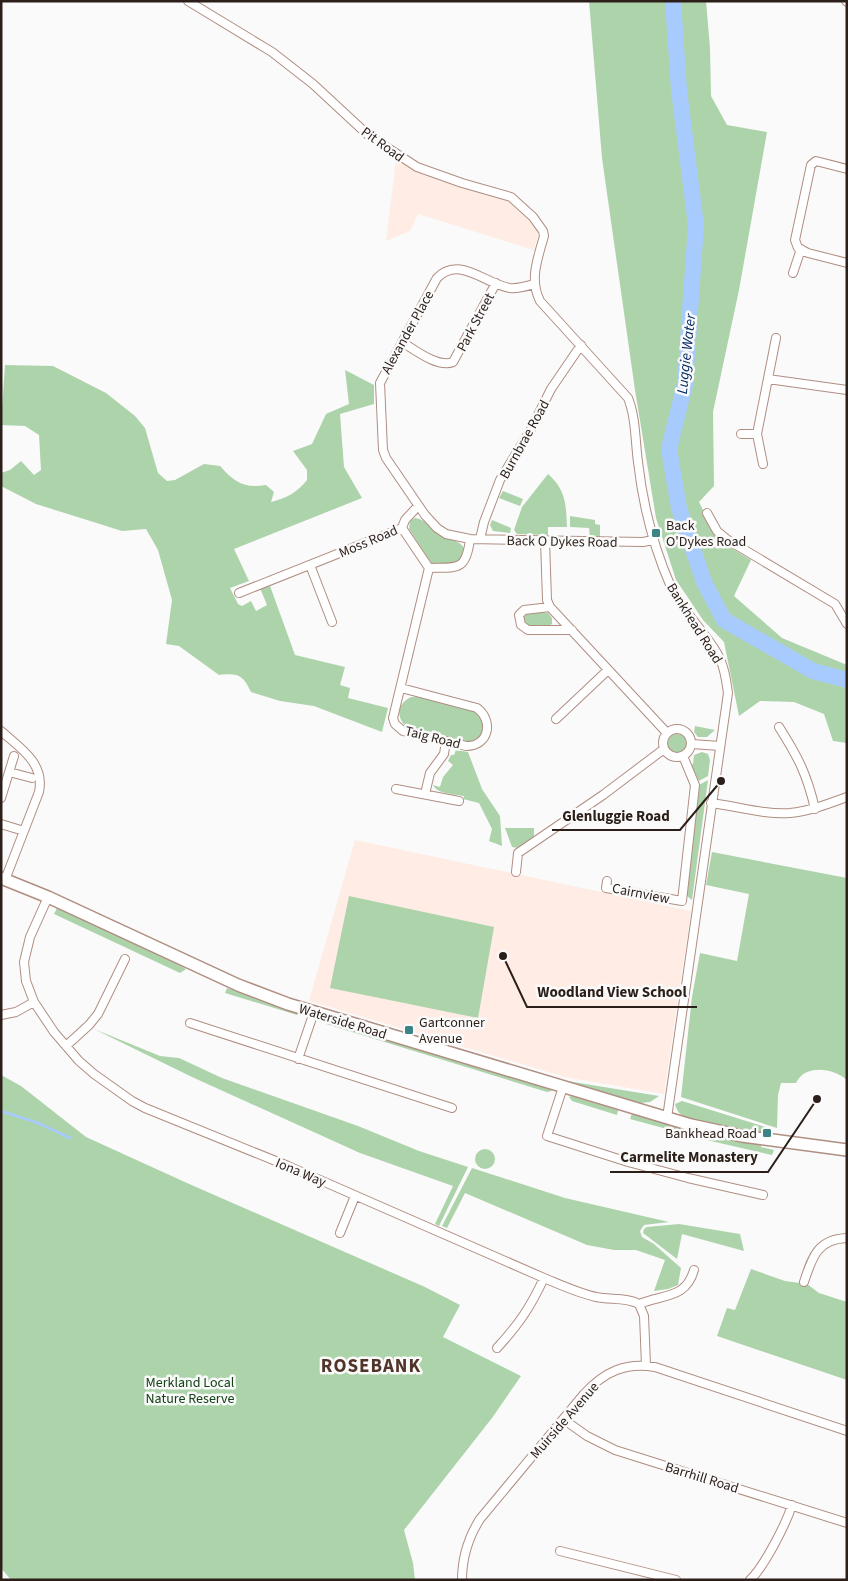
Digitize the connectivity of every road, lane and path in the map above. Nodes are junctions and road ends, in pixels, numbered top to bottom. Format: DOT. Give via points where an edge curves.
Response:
graph roads {
  1 [pos="188,1"];
  2 [pos="847,169"];
  3 [pos="801,250"];
  4 [pos="847,264"];
  5 [pos="793,273"];
  6 [pos="496,283"];
  7 [pos="534,284"];
  8 [pos="776,338"];
  9 [pos="402,342"];
  10 [pos="581,345"];
  11 [pos="768,379"];
  12 [pos="847,390"];
  13 [pos="741,434"];
  14 [pos="756,434"];
  15 [pos="762,464"];
  16 [pos="418,506"];
  17 [pos="707,513"];
  18 [pos="402,528"];
  19 [pos="470,539"];
  20 [pos="480,539"];
  21 [pos="545,540"];
  22 [pos="654,540"];
  23 [pos="310,565"];
  24 [pos="428,568"];
  25 [pos="239,593"];
  26 [pos="550,607"];
  27 [pos="332,622"];
  28 [pos="847,624"];
  29 [pos="572,630"];
  30 [pos="608,670"];
  31 [pos="401,688"];
  32 [pos="556,719"];
  33 [pos="779,727"];
  34 [pos="1,731"];
  35 [pos="666,733"];
  36 [pos="446,741"];
  37 [pos="692,744"];
  38 [pos="720,746"];
  39 [pos="664,749"];
  40 [pos="14,756"];
  41 [pos="683,756"];
  42 [pos="9,772"];
  43 [pos="32,778"];
  44 [pos="396,789"];
  45 [pos="425,794"];
  46 [pos="847,797"];
  47 [pos="1,798"];
  48 [pos="459,801"];
  49 [pos="711,803"];
  50 [pos="815,808"];
  51 [pos="1,824"];
  52 [pos="24,831"];
  53 [pos="516,872"];
  54 [pos="3,879"];
  55 [pos="607,882"];
  56 [pos="48,897"];
  57 [pos="124,958"];
  58 [pos="34,1002"];
  59 [pos="314,1012"];
  60 [pos="1,1015"];
  61 [pos="190,1023"];
  62 [pos="66,1046"];
  63 [pos="298,1059"];
  64 [pos="563,1087"];
  65 [pos="452,1108"];
  66 [pos="667,1118"];
  67 [pos="847,1150"];
  68 [pos="763,1195"];
  69 [pos="355,1196"];
  70 [pos="340,1232"];
  71 [pos="847,1238"];
  72 [pos="694,1270"];
  73 [pos="544,1278"];
  74 [pos="804,1282"];
  75 [pos="639,1304"];
  76 [pos="497,1348"];
  77 [pos="646,1365"];
  78 [pos="563,1419"];
  79 [pos="847,1431"];
  80 [pos="792,1506"];
  81 [pos="847,1523"];
  82 [pos="560,1551"];
  83 [pos="462,1580"];
  84 [pos="676,1580"];
  85 [pos="750,1580"];
  1 -- 7 [label="street, Pit Road" via="272,52 313,84 368,135 417,167 511,197 534,217 543,231"];
  2 -- 3 [label="street" via="816,160 811,165 795,240"];
  3 -- 4 [label="street"];
  3 -- 5 [label="street"];
  6 -- 7 [label="street, Alexander Place" via="516,288"];
  6 -- 9 [label="street, Alexander Place" via="461,268 442,272"];
  6 -- 9 [label="street, Park Street" via="452,362 439,363"];
  7 -- 10 [label="street, Bankhead Road" via="540,301"];
  8 -- 11 [label="street"];
  9 -- 16 [label="street, Alexander Place" via="380,387 383,450"];
  10 -- 20 [label="street, Burnbrae Road" via="551,389 500,480"];
  10 -- 22 [label="street, Bankhead Road" via="632,406 644,506"];
  11 -- 12 [label="street"];
  11 -- 14 [label="street"];
  13 -- 14 [label="street"];
  14 -- 15 [label="street"];
  16 -- 18 [label="street, Moss Road"];
  16 -- 19 [label="street, Alexander Place" via="446,534"];
  17 -- 28 [label="street" via="717,531 728,540 835,604"];
  18 -- 23 [label="street, Moss Road"];
  18 -- 24 [label="street"];
  19 -- 20 [label="street, Back O Dykes Road"];
  19 -- 24 [label="street" via="467,557 461,565"];
  20 -- 21 [label="street, Back O Dykes Road"];
  21 -- 22 [label="street, Back O Dykes Road"];
  21 -- 26 [label="street" via="546,600"];
  22 -- 38 [label="street, Bankhead Road" via="672,588 717,653 724,671 728,693"];
  23 -- 25 [label="street, Moss Road"];
  23 -- 27 [label="street"];
  24 -- 31 [label="street, Taig Road"];
  26 -- 29 [label="street"];
  26 -- 29 [label="street" via="524,610 519,616 521,625 528,630"];
  29 -- 30 [label="street"];
  30 -- 32 [label="street"];
  30 -- 35 [label="street"];
  31 -- 36 [label="street, Taig Road" via="393,718 395,724 403,731"];
  31 -- 36 [label="street, Taig Road" via="472,706 482,712 488,725 482,741 473,746"];
  33 -- 50 [label="street" via="806,774"];
  34 -- 52 [label="street" via="32,760 39,771 41,786"];
  35 -- 37 [label="street" via="675,728 685,731"];
  35 -- 39 [label="street"];
  36 -- 45 [label="street" via="444,754 430,773"];
  37 -- 38 [label="street"];
  37 -- 41 [label="street"];
  38 -- 49 [label="street, Bankhead Road"];
  39 -- 41 [label="street" via="670,756"];
  39 -- 53 [label="street" via="518,853"];
  40 -- 42 [label="street"];
  41 -- 55 [label="street, Cairnview" via="695,785 682,902 606,888"];
  42 -- 43 [label="street"];
  42 -- 47 [label="street"];
  44 -- 45 [label="street"];
  45 -- 48 [label="street"];
  46 -- 50 [label="street"];
  49 -- 50 [label="street" via="774,813"];
  49 -- 66 [label="street, Bankhead Road"];
  51 -- 52 [label="street"];
  52 -- 54 [label="street"];
  54 -- 56 [label="main road, Waterside Road"];
  56 -- 58 [label="street, Iona Way" via="30,937 24,962 26,981"];
  56 -- 59 [label="main road, Waterside Road" via="238,985"];
  57 -- 62 [label="street" via="98,1014"];
  58 -- 60 [label="street" via="16,1012"];
  58 -- 62 [label="street, Iona Way"];
  59 -- 63 [label="street"];
  59 -- 64 [label="main road, Waterside Road"];
  61 -- 63 [label="street"];
  62 -- 69 [label="street, Iona Way" via="94,1074 145,1108"];
  63 -- 65 [label="street"];
  64 -- 66 [label="main road, Waterside Road"];
  64 -- 68 [label="street" via="547,1136 628,1162"];
  66 -- 67 [label="main road, Waterside Road" via="742,1136"];
  69 -- 70 [label="street"];
  69 -- 73 [label="street, Iona Way"];
  71 -- 74 [label="street" via="821,1246"];
  72 -- 75 [label="street, Iona Way" via="688,1284 678,1293"];
  73 -- 75 [label="street, Iona Way" via="582,1293"];
  73 -- 76 [label="street" via="523,1319"];
  75 -- 77 [label="street" via="644,1316"];
  77 -- 78 [label="street, Muirside Avenue" via="623,1367 604,1376 592,1384"];
  77 -- 79 [label="street, Muirside Avenue"];
  78 -- 80 [label="street, Barrhill Road" via="615,1450"];
  78 -- 83 [label="street, Muirside Avenue" via="480,1519 466,1547"];
  80 -- 81 [label="street, Barrhill Road"];
  80 -- 85 [label="street" via="788,1519"];
  82 -- 84 [label="street"];
}
